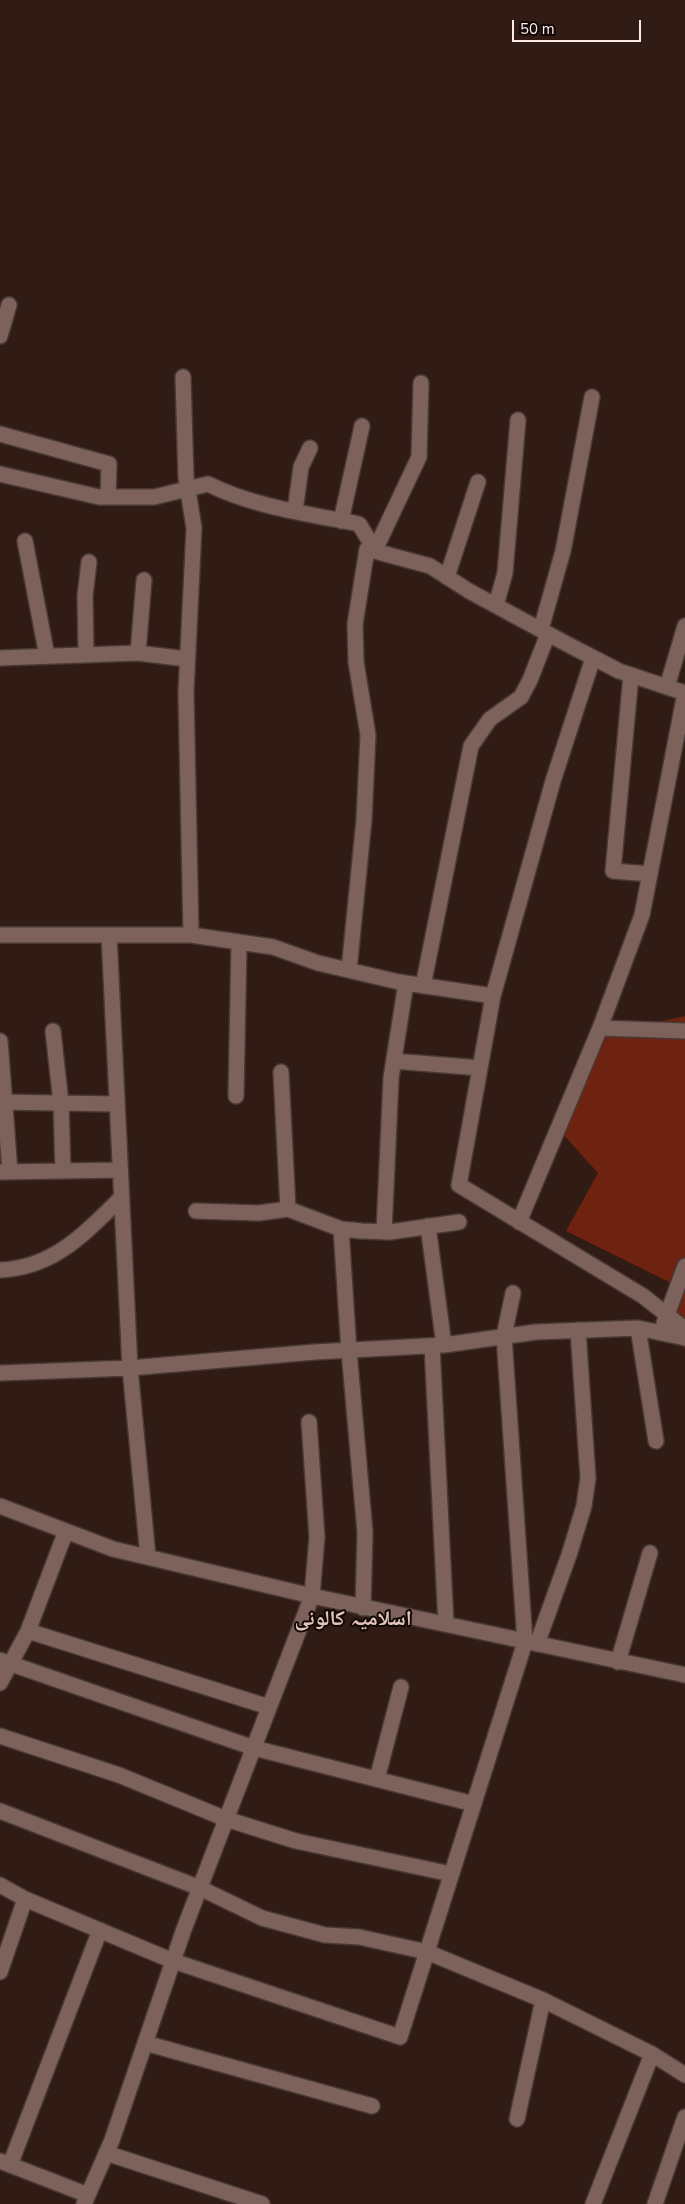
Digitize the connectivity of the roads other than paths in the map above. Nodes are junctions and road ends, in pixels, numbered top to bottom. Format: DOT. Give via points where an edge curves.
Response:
graph roads {
  1 [pos="9,305"];
  2 [pos="0,336"];
  3 [pos="183,377"];
  4 [pos="421,383"];
  5 [pos="592,397"];
  6 [pos="518,420"];
  7 [pos="362,426"];
  8 [pos="0,434"];
  9 [pos="310,448"];
  10 [pos="0,474"];
  11 [pos="478,482"];
  12 [pos="188,489"];
  13 [pos="108,497"];
  14 [pos="296,511"];
  15 [pos="341,520"];
  16 [pos="25,541"];
  17 [pos="375,550"];
  18 [pos="89,562"];
  19 [pos="447,577"];
  20 [pos="144,580"];
  21 [pos="496,605"];
  22 [pos="685,626"];
  23 [pos="544,632"];
  24 [pos="138,653"];
  25 [pos="86,655"];
  26 [pos="47,656"];
  27 [pos="0,658"];
  28 [pos="593,658"];
  29 [pos="187,659"];
  30 [pos="631,675"];
  31 [pos="667,687"];
  32 [pos="650,874"];
  33 [pos="0,935"];
  34 [pos="110,935"];
  35 [pos="191,935"];
  36 [pos="239,942"];
  37 [pos="349,970"];
  38 [pos="406,983"];
  39 [pos="423,986"];
  40 [pos="492,996"];
  41 [pos="600,1028"];
  42 [pos="54,1031"];
  43 [pos="685,1031"];
  44 [pos="0,1041"];
  45 [pos="394,1060"];
  46 [pos="480,1068"];
  47 [pos="281,1072"];
  48 [pos="236,1096"];
  49 [pos="2,1102"];
  50 [pos="61,1103"];
  51 [pos="116,1104"];
  52 [pos="120,1170"];
  53 [pos="63,1171"];
  54 [pos="5,1172"];
  55 [pos="121,1198"];
  56 [pos="288,1209"];
  57 [pos="196,1211"];
  58 [pos="459,1222"];
  59 [pos="519,1222"];
  60 [pos="428,1226"];
  61 [pos="341,1229"];
  62 [pos="384,1232"];
  63 [pos="685,1266"];
  64 [pos="0,1270"];
  65 [pos="513,1293"];
  66 [pos="667,1314"];
  67 [pos="638,1328"];
  68 [pos="685,1329"];
  69 [pos="578,1330"];
  70 [pos="660,1333"];
  71 [pos="504,1336"];
  72 [pos="685,1338"];
  73 [pos="438,1345"];
  74 [pos="349,1350"];
  75 [pos="130,1368"];
  76 [pos="0,1372"];
  77 [pos="309,1422"];
  78 [pos="656,1442"];
  79 [pos="0,1506"];
  80 [pos="66,1531"];
  81 [pos="650,1553"];
  82 [pos="148,1557"];
  83 [pos="312,1596"];
  84 [pos="363,1608"];
  85 [pos="446,1624"];
  86 [pos="28,1631"];
  87 [pos="531,1643"];
  88 [pos="5,1662"];
  89 [pos="618,1662"];
  90 [pos="685,1675"];
  91 [pos="0,1683"];
  92 [pos="401,1687"];
  93 [pos="269,1707"];
  94 [pos="0,1736"];
  95 [pos="254,1748"];
  96 [pos="377,1779"];
  97 [pos="474,1804"];
  98 [pos="0,1811"];
  99 [pos="226,1819"];
  100 [pos="451,1874"];
  101 [pos="0,1885"];
  102 [pos="200,1888"];
  103 [pos="25,1899"];
  104 [pos="100,1930"];
  105 [pos="427,1952"];
  106 [pos="173,1961"];
  107 [pos="0,1972"];
  108 [pos="543,2000"];
  109 [pos="145,2043"];
  110 [pos="652,2054"];
  111 [pos="685,2075"];
  112 [pos="372,2106"];
  113 [pos="685,2116"];
  114 [pos="517,2119"];
  115 [pos="106,2153"];
  116 [pos="5,2163"];
  117 [pos="86,2200"];
  118 [pos="262,2204"];
  119 [pos="593,2204"];
  120 [pos="655,2204"];
  1 -- 2 [label="street"];
  3 -- 12 [label="street"];
  4 -- 17 [label="street" via="419,457"];
  5 -- 23 [label="street" via="564,552"];
  6 -- 21 [label="street" via="505,573"];
  7 -- 15 [label="street"];
  8 -- 13 [label="street" via="109,464"];
  9 -- 14 [label="street" via="301,467"];
  10 -- 13 [label="street"];
  11 -- 19 [label="street"];
  12 -- 13 [label="street" via="154,497"];
  12 -- 14 [label="street" via="208,484 226,493"];
  12 -- 29 [label="street" via="194,528"];
  14 -- 15 [label="street"];
  15 -- 17 [label="street" via="359,524"];
  16 -- 26 [label="street"];
  17 -- 19 [label="street" via="430,566"];
  17 -- 37 [label="street" via="368,549 355,624 356,662 368,735 364,820"];
  18 -- 25 [label="street" via="85,596"];
  19 -- 21 [label="street"];
  20 -- 24 [label="street"];
  21 -- 23 [label="street"];
  22 -- 31 [label="street"];
  23 -- 28 [label="street"];
  23 -- 39 [label="street" via="530,680 520,697 490,720 471,746"];
  24 -- 25 [label="street"];
  24 -- 29 [label="street"];
  25 -- 26 [label="street"];
  26 -- 27 [label="street"];
  28 -- 30 [label="street"];
  28 -- 40 [label="street" via="553,781"];
  29 -- 35 [label="street"];
  30 -- 31 [label="street"];
  30 -- 32 [label="street" via="613,871"];
  31 -- 32 [label="street" via="685,693"];
  32 -- 41 [label="street" via="642,915"];
  33 -- 34 [label="street"];
  34 -- 35 [label="street"];
  34 -- 51 [label="street"];
  35 -- 36 [label="street"];
  36 -- 37 [label="street" via="273,947"];
  36 -- 48 [label="street"];
  37 -- 38 [label="street"];
  38 -- 39 [label="street"];
  38 -- 45 [label="street"];
  39 -- 40 [label="street"];
  40 -- 46 [label="street"];
  41 -- 43 [label="street"];
  41 -- 59 [label="street"];
  42 -- 50 [label="street"];
  44 -- 49 [label="street"];
  45 -- 46 [label="street"];
  45 -- 62 [label="street"];
  46 -- 59 [label="street" via="459,1185"];
  47 -- 56 [label="street"];
  49 -- 50 [label="street"];
  49 -- 54 [label="street"];
  50 -- 51 [label="street"];
  50 -- 53 [label="street"];
  51 -- 52 [label="street"];
  52 -- 53 [label="street"];
  52 -- 55 [label="street"];
  53 -- 54 [label="street"];
  55 -- 64 [label="street" via="72,1245 18,1268"];
  55 -- 75 [label="street"];
  56 -- 57 [label="street" via="259,1213"];
  56 -- 61 [label="street"];
  58 -- 60 [label="street"];
  59 -- 66 [label="street" via="643,1296"];
  60 -- 62 [label="street"];
  60 -- 73 [label="street"];
  61 -- 62 [label="street"];
  61 -- 74 [label="street"];
  63 -- 66 [label="street"];
  65 -- 71 [label="street"];
  66 -- 68 [label="street"];
  66 -- 70 [label="street"];
  67 -- 69 [label="street"];
  67 -- 70 [label="street"];
  67 -- 78 [label="street"];
  69 -- 71 [label="street"];
  69 -- 87 [label="street" via="588,1478 584,1506 574,1539"];
  70 -- 72 [label="street"];
  71 -- 73 [label="street"];
  71 -- 87 [label="street"];
  73 -- 74 [label="street"];
  73 -- 85 [label="street"];
  74 -- 75 [label="street"];
  74 -- 84 [label="street" via="365,1532"];
  75 -- 76 [label="street"];
  75 -- 82 [label="street"];
  77 -- 83 [label="street" via="317,1537"];
  79 -- 80 [label="street"];
  80 -- 82 [label="street" via="113,1549"];
  80 -- 86 [label="street"];
  81 -- 89 [label="street"];
  82 -- 83 [label="street"];
  83 -- 84 [label="street"];
  83 -- 93 [label="street"];
  84 -- 85 [label="street"];
  85 -- 87 [label="street"];
  86 -- 88 [label="street"];
  86 -- 93 [label="street"];
  87 -- 89 [label="street"];
  87 -- 97 [label="street"];
  88 -- 91 [label="street"];
  88 -- 95 [label="street"];
  89 -- 90 [label="street"];
  92 -- 96 [label="street"];
  93 -- 95 [label="street"];
  94 -- 99 [label="street" via="119,1775"];
  95 -- 96 [label="street"];
  95 -- 99 [label="street"];
  96 -- 97 [label="street"];
  97 -- 100 [label="street"];
  98 -- 102 [label="street"];
  99 -- 100 [label="street" via="296,1841"];
  99 -- 102 [label="street"];
  100 -- 105 [label="street"];
  101 -- 103 [label="street"];
  102 -- 105 [label="street" via="262,1918 325,1935 359,1937"];
  102 -- 106 [label="street"];
  103 -- 104 [label="street"];
  103 -- 107 [label="street"];
  104 -- 106 [label="street"];
  104 -- 116 [label="street"];
  105 -- 106 [label="street" via="400,2037"];
  105 -- 108 [label="street"];
  106 -- 109 [label="street"];
  108 -- 110 [label="street"];
  108 -- 114 [label="street"];
  109 -- 112 [label="street"];
  109 -- 115 [label="street"];
  110 -- 111 [label="street"];
  110 -- 119 [label="street"];
  113 -- 120 [label="street"];
  115 -- 117 [label="street"];
  115 -- 118 [label="street"];
  116 -- 117 [label="street"];
}
